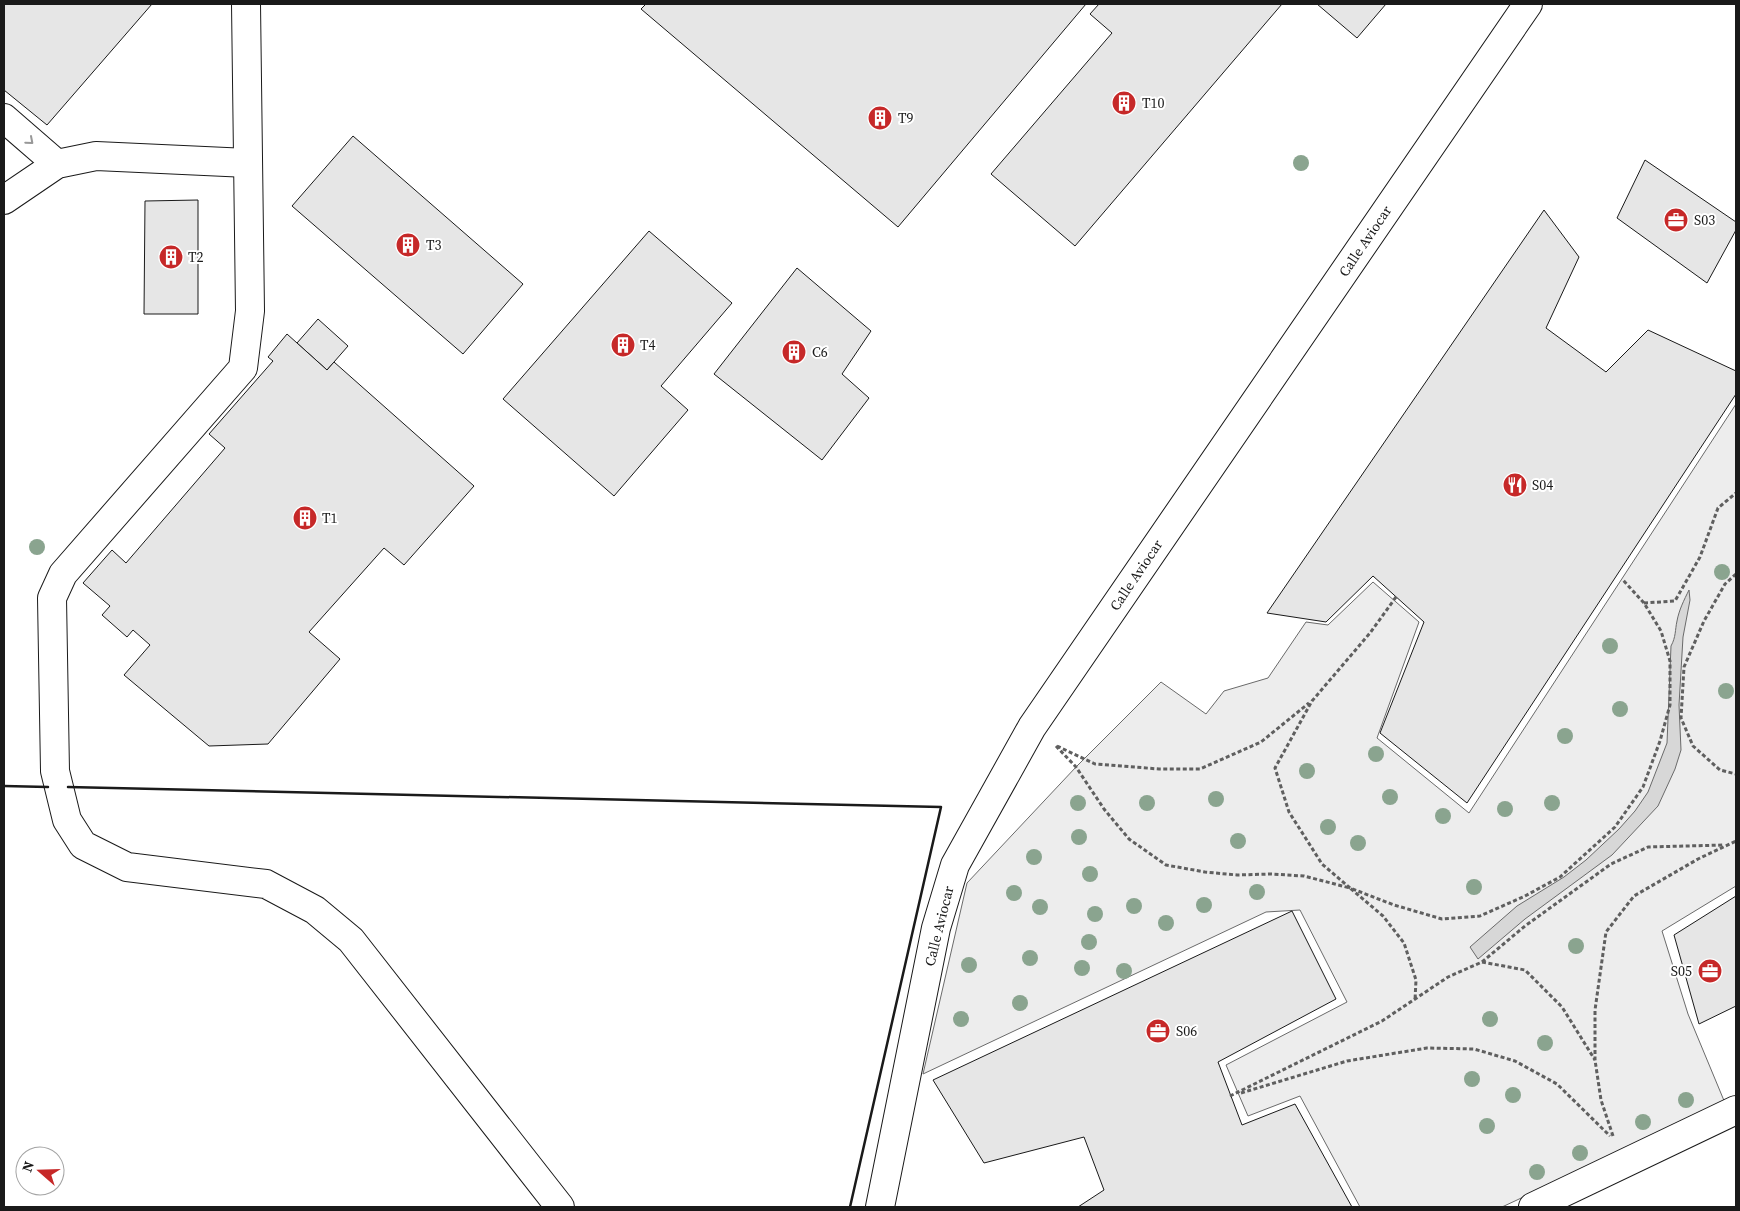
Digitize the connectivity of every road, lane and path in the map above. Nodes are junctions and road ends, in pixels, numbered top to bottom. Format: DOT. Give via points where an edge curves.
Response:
graph roads {
  1 [pos="246,4"];
  2 [pos="1528,4"];
  3 [pos="4,118"];
  4 [pos="248,163"];
  5 [pos="57,164"];
  6 [pos="4,200"];
  7 [pos="1736,493"];
  8 [pos="1736,574"];
  9 [pos="1622,579"];
  10 [pos="1396,597"];
  11 [pos="1644,603"];
  12 [pos="1312,701"];
  13 [pos="1736,774"];
  14 [pos="1736,841"];
  15 [pos="1727,845"];
  16 [pos="1350,888"];
  17 [pos="1482,962"];
  18 [pos="1415,1000"];
  19 [pos="1594,1060"];
  20 [pos="1734,1118"];
  21 [pos="560,1207"];
  22 [pos="880,1207"];
  23 [pos="1533,1207"];
  1 -- 4 [label="street"];
  2 -- 22 [label="street, Calle Aviocar" via="1032,728 955,865 936,928"];
  3 -- 5 [label="street, one-way"];
  4 -- 5 [label="street" via="96,156"];
  4 -- 21 [label="street" via="250,310 243,368 62,574 52,598 55,771 67,820 83,845 127,867 266,884 315,910 351,940"];
  5 -- 6 [label="street"];
  7 -- 11 [label="path" via="1718,508 1700,556 1675,601"];
  8 -- 13 [label="path" via="1725,584 1704,621 1684,667 1681,718 1693,746 1720,770"];
  9 -- 11 [label="path"];
  10 -- 12 [label="path"];
  11 -- 16 [label="path" via="1661,631 1670,661 1670,705 1643,787 1615,827 1560,877 1480,916 1442,919"];
  12 -- 16 [label="path" via="1275,768 1289,812 1322,864"];
  12 -- 16 [label="path" via="1261,742 1200,769 1095,764 1055,746 1076,767 1129,839 1166,865 1229,874 1304,876"];
  14 -- 15 [label="path"];
  15 -- 17 [label="path" via="1648,847 1611,864 1525,926"];
  15 -- 19 [label="path" via="1634,896 1606,932 1595,1010"];
  16 -- 18 [label="path" via="1384,916 1404,943 1416,980"];
  17 -- 18 [label="path" via="1448,977"];
  17 -- 19 [label="path" via="1525,970 1562,1007"];
  18 -- 19 [label="path" via="1382,1021 1230,1096 1347,1061 1427,1048 1474,1049 1515,1061 1557,1084 1614,1140 1601,1100"];
  20 -- 23 [label="street"];
}
